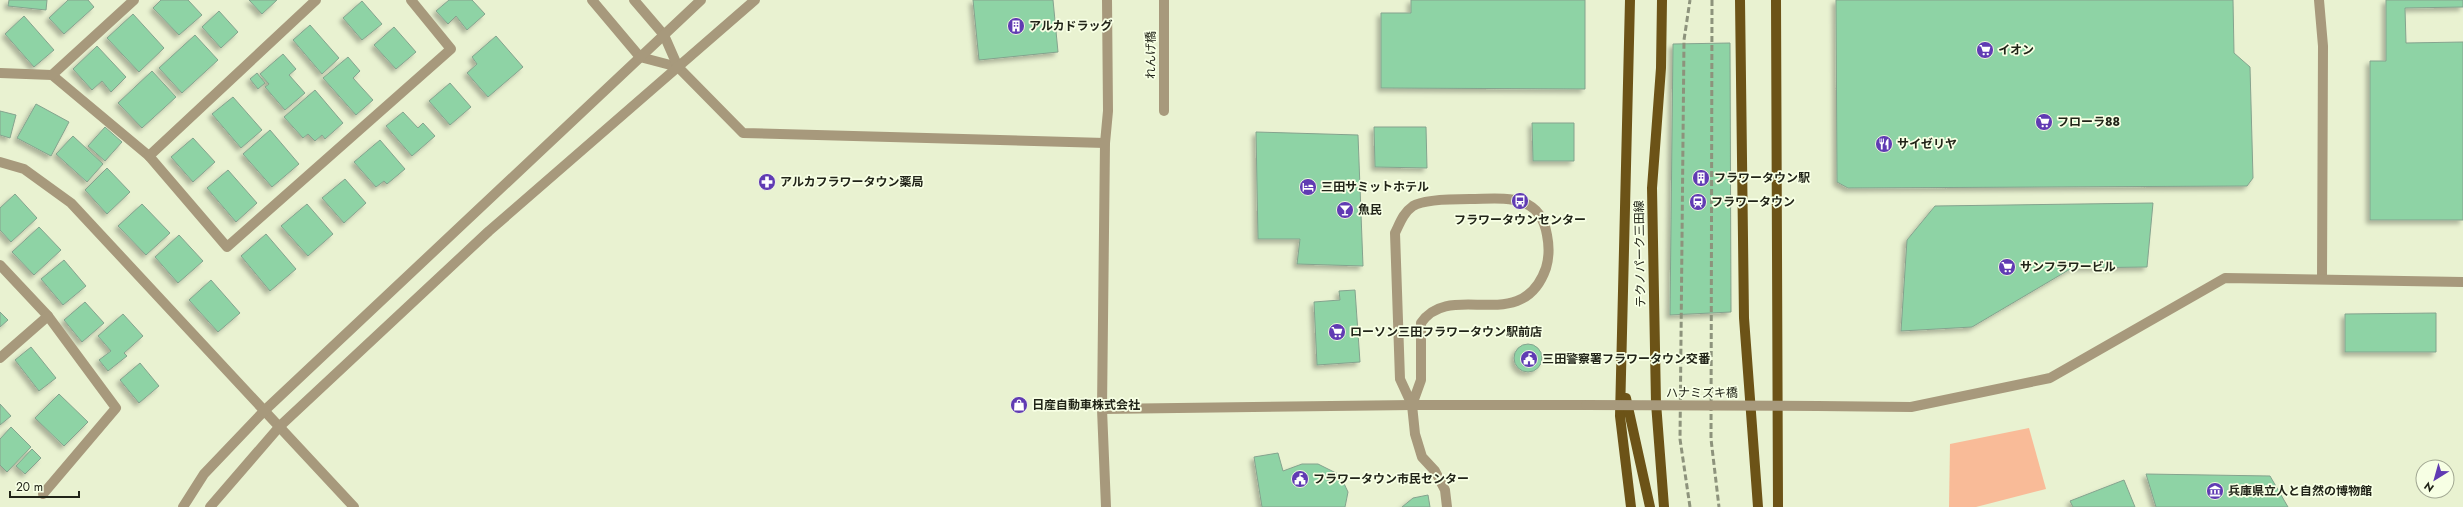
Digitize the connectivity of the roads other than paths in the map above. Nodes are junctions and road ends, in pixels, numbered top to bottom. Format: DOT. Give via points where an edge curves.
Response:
graph roads {
  1 [pos="134,0"];
  2 [pos="316,0"];
  3 [pos="411,0"];
  4 [pos="592,0"];
  5 [pos="634,0"];
  6 [pos="701,0"];
  7 [pos="755,0"];
  8 [pos="1107,0"];
  9 [pos="1164,0"];
  10 [pos="1630,0"];
  11 [pos="1662,0"];
  12 [pos="1740,0"];
  13 [pos="1776,0"];
  14 [pos="2319,0"];
  15 [pos="664,35"];
  16 [pos="640,57"];
  17 [pos="678,67"];
  18 [pos="0,73"];
  19 [pos="52,75"];
  20 [pos="1164,111"];
  21 [pos="1105,143"];
  22 [pos="149,156"];
  23 [pos="0,162"];
  24 [pos="0,265"];
  25 [pos="2322,279"];
  26 [pos="2463,282"];
  27 [pos="48,316"];
  28 [pos="0,358"];
  29 [pos="1621,377"];
  30 [pos="1412,405"];
  31 [pos="1102,409"];
  32 [pos="264,411"];
  33 [pos="280,426"];
  34 [pos="1778,465"];
  35 [pos="43,494"];
  36 [pos="183,507"];
  37 [pos="210,507"];
  38 [pos="354,507"];
  39 [pos="1106,507"];
  40 [pos="1447,507"];
  41 [pos="1632,507"];
  42 [pos="1650,507"];
  43 [pos="1664,507"];
  44 [pos="1758,507"];
  45 [pos="1778,507"];
  46 [pos="1784,507"];
  1 -- 19 [label="street"];
  2 -- 22 [label="street"];
  3 -- 22 [label="street" via="451,49 227,247"];
  4 -- 16 [label="street"];
  5 -- 15 [label="street"];
  6 -- 15 [label="street"];
  7 -- 17 [label="street"];
  8 -- 21 [label="street" via="1108,111"];
  9 -- 20 [label="street, れんげ橋"];
  10 -- 29 [label="main road"];
  11 -- 43 [label="main road, テクノパーク三田線" via="1661,68 1652,188 1656,403"];
  12 -- 44 [label="main road" via="1744,318"];
  13 -- 34 [label="main road"];
  14 -- 25 [label="street" via="2323,46"];
  15 -- 16 [label="street"];
  15 -- 17 [label="street"];
  16 -- 17 [label="street"];
  16 -- 32 [label="street"];
  17 -- 21 [label="street" via="743,133"];
  17 -- 33 [label="street" via="489,230"];
  18 -- 19 [label="street"];
  19 -- 22 [label="street"];
  21 -- 31 [label="street"];
  23 -- 32 [label="street" via="24,169 71,202"];
  24 -- 27 [label="street"];
  25 -- 26 [label="street, ハナミズキ橋"];
  25 -- 30 [label="street, ハナミズキ橋, bridge" via="2225,278 2050,378 1911,407"];
  27 -- 28 [label="street"];
  27 -- 35 [label="street" via="116,408"];
  29 -- 41 [label="main road" via="1620,416"];
  29 -- 42 [label="main road"];
  30 -- 30 [label="street" via="1400,379 1396,233 1403,216 1414,205 1452,198 1526,202 1545,223 1547,265 1542,277 1533,291 1519,301 1507,305 1453,306 1426,316 1421,323 1421,380"];
  30 -- 31 [label="street, ハナミズキ橋"];
  30 -- 40 [label="street" via="1415,434 1422,457 1435,471 1442,484"];
  31 -- 39 [label="street"];
  32 -- 33 [label="street"];
  32 -- 36 [label="street" via="204,474"];
  33 -- 37 [label="street"];
  33 -- 38 [label="street"];
  34 -- 45 [label="main road"];
  34 -- 46 [label="main road"];
}
